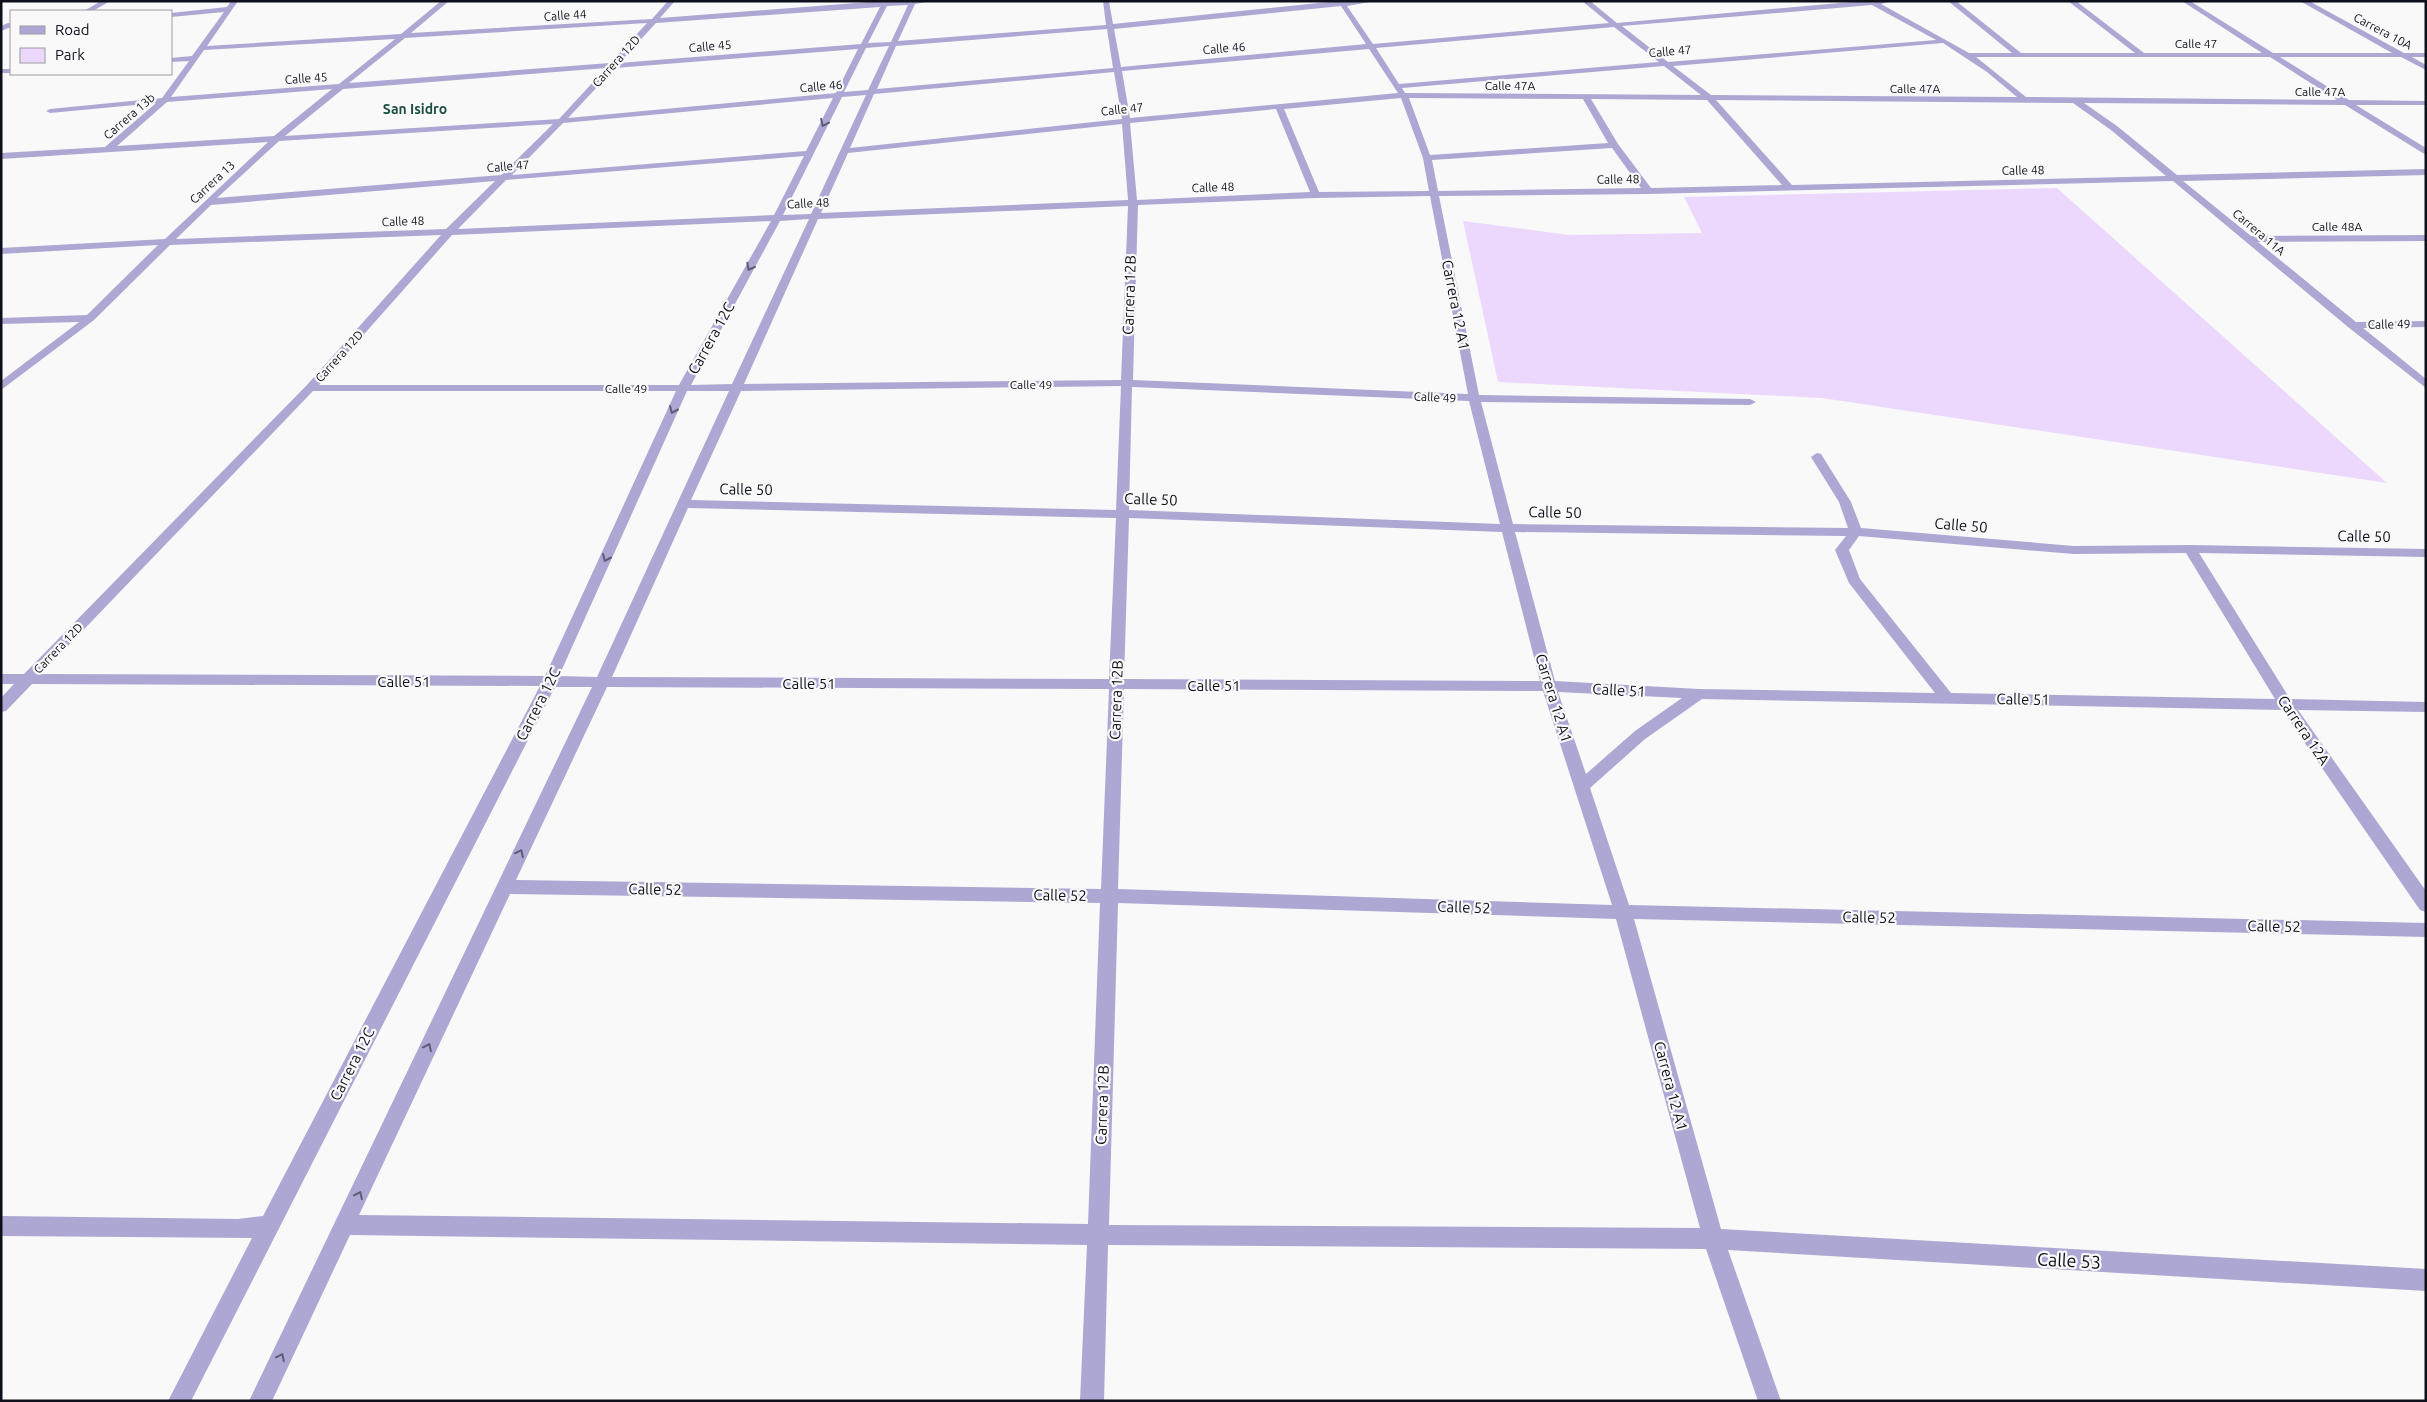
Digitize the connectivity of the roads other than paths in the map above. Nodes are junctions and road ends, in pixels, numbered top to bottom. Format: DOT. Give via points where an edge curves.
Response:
graph roads {
  1 [pos="107,1"];
  2 [pos="235,1"];
  3 [pos="446,1"];
  4 [pos="672,1"];
  5 [pos="928,1"];
  6 [pos="1106,1"];
  7 [pos="1372,1"];
  8 [pos="1585,1"];
  9 [pos="1889,1"];
  10 [pos="1951,1"];
  11 [pos="2071,1"];
  12 [pos="2185,1"];
  13 [pos="2303,1"];
  14 [pos="912,2"];
  15 [pos="1342,2"];
  16 [pos="1872,2"];
  17 [pos="885,3"];
  18 [pos="230,9"];
  19 [pos="90,10"];
  20 [pos="172,15"];
  21 [pos="652,21"];
  22 [pos="1617,25"];
  23 [pos="1110,27"];
  24 [pos="402,37"];
  25 [pos="1945,41"];
  26 [pos="895,42"];
  27 [pos="864,44"];
  28 [pos="1372,46"];
  29 [pos="204,48"];
  30 [pos="1967,55"];
  31 [pos="2019,55"];
  32 [pos="2144,56"];
  33 [pos="2274,56"];
  34 [pos="2405,56"];
  35 [pos="2426,56"];
  36 [pos="196,58"];
  37 [pos="172,60"];
  38 [pos="1668,64"];
  39 [pos="612,65"];
  40 [pos="2426,68"];
  41 [pos="1117,69"];
  42 [pos="341,86"];
  43 [pos="1401,90"];
  44 [pos="869,93"];
  45 [pos="836,96"];
  46 [pos="1584,96"];
  47 [pos="1710,98"];
  48 [pos="165,100"];
  49 [pos="2024,100"];
  50 [pos="2075,100"];
  51 [pos="2348,103"];
  52 [pos="2426,103"];
  53 [pos="1278,106"];
  54 [pos="50,111"];
  55 [pos="561,121"];
  56 [pos="1126,121"];
  57 [pos="275,140"];
  58 [pos="1614,145"];
  59 [pos="107,150"];
  60 [pos="844,151"];
  61 [pos="2426,152"];
  62 [pos="810,153"];
  63 [pos="1,156"];
  64 [pos="1427,158"];
  65 [pos="2426,172"];
  66 [pos="505,179"];
  67 [pos="2176,180"];
  68 [pos="1789,187"];
  69 [pos="1648,191"];
  70 [pos="1435,194"];
  71 [pos="1316,195"];
  72 [pos="208,202"];
  73 [pos="1133,202"];
  74 [pos="814,215"];
  75 [pos="777,218"];
  76 [pos="449,232"];
  77 [pos="2426,238"];
  78 [pos="2248,240"];
  79 [pos="167,242"];
  80 [pos="1,251"];
  81 [pos="90,318"];
  82 [pos="1,321"];
  83 [pos="2426,324"];
  84 [pos="2352,325"];
  85 [pos="1126,383"];
  86 [pos="2426,385"];
  87 [pos="736,386"];
  88 [pos="1,387"];
  89 [pos="310,388"];
  90 [pos="683,388"];
  91 [pos="1474,398"];
  92 [pos="1750,402"];
  93 [pos="1817,457"];
  94 [pos="684,504"];
  95 [pos="1122,514"];
  96 [pos="1507,528"];
  97 [pos="1856,532"];
  98 [pos="2190,549"];
  99 [pos="2426,553"];
  100 [pos="1,679"];
  101 [pos="27,680"];
  102 [pos="550,681"];
  103 [pos="602,682"];
  104 [pos="1116,684"];
  105 [pos="1549,686"];
  106 [pos="1699,694"];
  107 [pos="1947,698"];
  108 [pos="2285,703"];
  109 [pos="1,707"];
  110 [pos="2426,707"];
  111 [pos="1582,786"];
  112 [pos="503,887"];
  113 [pos="1109,896"];
  114 [pos="2426,905"];
  115 [pos="1623,912"];
  116 [pos="2426,930"];
  117 [pos="345,1225"];
  118 [pos="1,1226"];
  119 [pos="268,1226"];
  120 [pos="1098,1235"];
  121 [pos="1713,1239"];
  122 [pos="2426,1280"];
  123 [pos="179,1401"];
  124 [pos="260,1401"];
  125 [pos="1092,1401"];
  126 [pos="1770,1401"];
  1 -- 19 [label="street"];
  2 -- 18 [label="street, Carrera 13b"];
  3 -- 24 [label="street, Carrera 13"];
  4 -- 21 [label="street, Carrera 12D"];
  5 -- 14 [label="street, Calle 44"];
  6 -- 23 [label="street, Carrera 12B"];
  7 -- 15 [label="street, Calle 45"];
  8 -- 22 [label="street"];
  9 -- 16 [label="street, Calle 46"];
  10 -- 31 [label="street"];
  11 -- 32 [label="street"];
  12 -- 33 [label="street"];
  13 -- 34 [label="street, Carrera 10A"];
  14 -- 17 [label="street, Calle 44"];
  14 -- 26 [label="street"];
  15 -- 23 [label="street, Calle 45"];
  15 -- 28 [label="street, Carrera 12 A1"];
  16 -- 22 [label="street, Calle 46"];
  16 -- 25 [label="street"];
  17 -- 21 [label="street, Calle 44"];
  17 -- 27 [label="street, Carrera 12C"];
  18 -- 20 [label="street"];
  18 -- 29 [label="street, Carrera 13b"];
  21 -- 24 [label="street, Calle 44"];
  21 -- 39 [label="street, Carrera 12D"];
  22 -- 28 [label="street, Calle 46"];
  22 -- 38 [label="street"];
  23 -- 26 [label="street, Calle 45"];
  23 -- 41 [label="street, Carrera 12B"];
  24 -- 29 [label="street, Calle 44"];
  24 -- 42 [label="street, Carrera 13"];
  25 -- 30 [label="street"];
  25 -- 38 [label="street, Calle 47"];
  26 -- 27 [label="street, Calle 45"];
  26 -- 44 [label="street"];
  27 -- 39 [label="street, Calle 45"];
  27 -- 45 [label="street, Carrera 12C"];
  28 -- 41 [label="street, Calle 46"];
  28 -- 43 [label="street, Carrera 12 A1"];
  29 -- 36 [label="street, Carrera 13b"];
  30 -- 31 [label="street, Calle 47"];
  30 -- 49 [label="street"];
  31 -- 32 [label="street, Calle 47"];
  32 -- 33 [label="street, Calle 47"];
  33 -- 34 [label="street, Calle 47"];
  33 -- 51 [label="street"];
  34 -- 35 [label="street, Calle 47"];
  34 -- 40 [label="street, Carrera 10A"];
  36 -- 37 [label="street"];
  36 -- 48 [label="street, Carrera 13b"];
  38 -- 43 [label="street, Calle 47"];
  38 -- 47 [label="street"];
  39 -- 42 [label="street, Calle 45"];
  39 -- 55 [label="street, Carrera 12D"];
  41 -- 44 [label="street, Calle 46"];
  41 -- 56 [label="street, Carrera 12B"];
  42 -- 48 [label="street, Calle 45"];
  42 -- 57 [label="street, Carrera 13"];
  43 -- 46 [label="street, Calle 47A"];
  43 -- 53 [label="street, Calle 47"];
  43 -- 64 [label="street, Carrera 12 A1"];
  44 -- 45 [label="street, Calle 46"];
  44 -- 60 [label="street"];
  45 -- 55 [label="street, Calle 46"];
  45 -- 62 [label="street, Carrera 12C, one-way"];
  46 -- 47 [label="street, Calle 47A"];
  46 -- 58 [label="street"];
  47 -- 49 [label="street, Calle 47A"];
  47 -- 68 [label="street"];
  48 -- 54 [label="street, Calle 45"];
  48 -- 59 [label="street, Carrera 13b"];
  49 -- 50 [label="street, Calle 47A"];
  50 -- 51 [label="street, Calle 47A"];
  50 -- 67 [label="street, Carrera 11A"];
  51 -- 52 [label="street, Calle 47A"];
  51 -- 61 [label="street"];
  53 -- 56 [label="street, Calle 47"];
  53 -- 71 [label="street"];
  55 -- 57 [label="street, Calle 46"];
  55 -- 66 [label="street, Carrera 12D"];
  56 -- 60 [label="street, Calle 47"];
  56 -- 73 [label="street, Carrera 12B"];
  57 -- 59 [label="street, Calle 46"];
  57 -- 72 [label="street, Carrera 13"];
  58 -- 64 [label="street"];
  58 -- 69 [label="street"];
  59 -- 63 [label="street, Calle 46"];
  60 -- 74 [label="street"];
  62 -- 66 [label="street, Calle 47"];
  62 -- 75 [label="street, Carrera 12C"];
  64 -- 70 [label="street, Carrera 12 A1"];
  65 -- 67 [label="street, Calle 48"];
  66 -- 72 [label="street, Calle 47"];
  66 -- 76 [label="street, Carrera 12D"];
  67 -- 68 [label="street, Calle 48"];
  67 -- 78 [label="street, Carrera 11A"];
  68 -- 69 [label="street, Calle 48"];
  69 -- 70 [label="street, Calle 48"];
  70 -- 71 [label="street, Calle 48"];
  70 -- 91 [label="street, Carrera 12 A1"];
  71 -- 73 [label="street, Calle 48"];
  72 -- 79 [label="street, Carrera 13"];
  73 -- 74 [label="street, Calle 48"];
  73 -- 85 [label="street, Carrera 12B"];
  74 -- 75 [label="street, Calle 48"];
  74 -- 87 [label="street"];
  75 -- 76 [label="street, Calle 48"];
  75 -- 90 [label="street, Carrera 12C, one-way"];
  76 -- 79 [label="street, Calle 48"];
  76 -- 89 [label="street, Carrera 12D"];
  77 -- 78 [label="street, Calle 48A"];
  78 -- 84 [label="street, Carrera 11A"];
  79 -- 80 [label="street, Calle 48"];
  79 -- 81 [label="street, Carrera 13"];
  81 -- 82 [label="street"];
  81 -- 88 [label="street, Carrera 13"];
  83 -- 84 [label="street, Calle 49"];
  84 -- 86 [label="street, Carrera 11A"];
  85 -- 87 [label="street, Calle 49"];
  85 -- 91 [label="street, Calle 49"];
  85 -- 95 [label="street, Carrera 12B"];
  87 -- 90 [label="street, Calle 49"];
  87 -- 94 [label="street"];
  89 -- 90 [label="street, Calle 49"];
  89 -- 101 [label="street, Carrera 12D"];
  90 -- 102 [label="street, Carrera 12C, one-way"];
  91 -- 92 [label="street, Calle 49"];
  91 -- 96 [label="street, Carrera 12 A1"];
  93 -- 97 [label="street" via="1845,502"];
  94 -- 95 [label="street, Calle 50"];
  94 -- 103 [label="street"];
  95 -- 96 [label="street, Calle 50"];
  95 -- 104 [label="street, Carrera 12B"];
  96 -- 97 [label="street, Calle 50"];
  96 -- 105 [label="street, Carrera 12 A1"];
  97 -- 98 [label="street, Calle 50" via="2074,550"];
  97 -- 107 [label="street" via="1842,550 1854,580"];
  98 -- 99 [label="street, Calle 50"];
  98 -- 108 [label="street, Carrera 12A"];
  100 -- 101 [label="street, Calle 51"];
  101 -- 102 [label="street, Calle 51"];
  101 -- 109 [label="street, Carrera 12D"];
  102 -- 103 [label="street, Calle 51"];
  102 -- 119 [label="street, Carrera 12C"];
  103 -- 104 [label="street, Calle 51"];
  112 -- 103 [label="street, one-way"];
  104 -- 105 [label="street, Calle 51"];
  104 -- 113 [label="street, Carrera 12B"];
  105 -- 106 [label="street, Calle 51"];
  105 -- 111 [label="street, Carrera 12 A1"];
  106 -- 107 [label="street, Calle 51"];
  106 -- 111 [label="street" via="1640,735"];
  107 -- 108 [label="street, Calle 51"];
  108 -- 110 [label="street, Calle 51"];
  108 -- 114 [label="street, Carrera 12A"];
  111 -- 115 [label="street, Carrera 12 A1"];
  112 -- 113 [label="street, Calle 52"];
  117 -- 112 [label="street, one-way"];
  113 -- 115 [label="street, Calle 52"];
  113 -- 120 [label="street, Carrera 12B"];
  115 -- 116 [label="street, Calle 52"];
  115 -- 121 [label="street, Carrera 12 A1"];
  117 -- 120 [label="street, Calle 53"];
  124 -- 117 [label="street, one-way"];
  118 -- 119 [label="street" via="238,1229"];
  119 -- 123 [label="street, Carrera 12C"];
  120 -- 121 [label="street, Calle 53"];
  120 -- 125 [label="street, Carrera 12B"];
  121 -- 122 [label="street, Calle 53"];
  121 -- 126 [label="street, Carrera 12 A1"];
}
